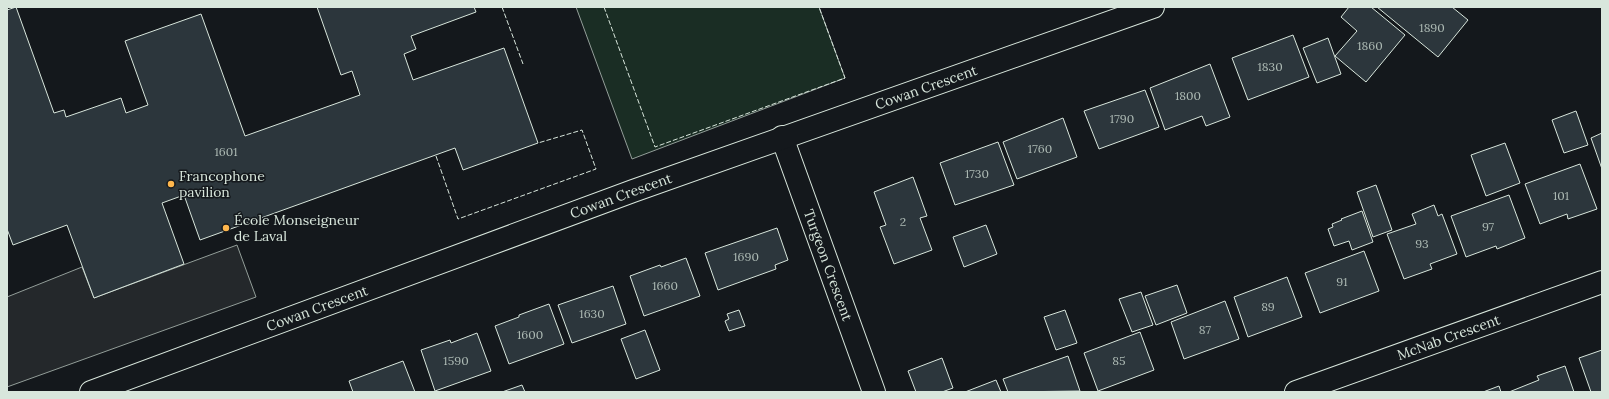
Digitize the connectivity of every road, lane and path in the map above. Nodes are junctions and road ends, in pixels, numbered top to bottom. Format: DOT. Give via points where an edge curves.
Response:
graph roads {
  1 [pos="1153,7"];
  2 [pos="782,138"];
  3 [pos="1602,282"];
  4 [pos="125,386"];
  5 [pos="91,392"];
  6 [pos="874,392"];
  7 [pos="1296,392"];
  1 -- 2 [label="street, Cowan Crescent"];
  2 -- 4 [label="street, Cowan Crescent" via="632,191"];
  2 -- 6 [label="street, Turgeon Crescent"];
  3 -- 7 [label="street, McNab Crescent"];
  4 -- 5 [label="street, Cowan Crescent"];
}
